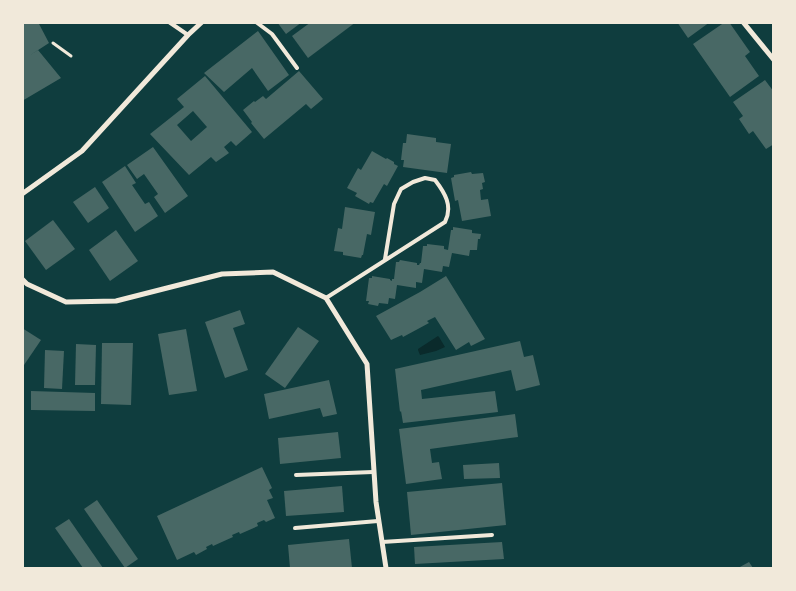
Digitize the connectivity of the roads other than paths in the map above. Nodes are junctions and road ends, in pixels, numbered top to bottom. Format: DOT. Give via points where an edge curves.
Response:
graph roads {
  1 [pos="169,22"];
  2 [pos="202,22"];
  3 [pos="256,22"];
  4 [pos="743,22"];
  5 [pos="188,35"];
  6 [pos="774,60"];
  7 [pos="297,68"];
  8 [pos="22,194"];
  9 [pos="385,260"];
  10 [pos="22,279"];
  11 [pos="326,298"];
  12 [pos="374,472"];
  13 [pos="296,475"];
  14 [pos="378,521"];
  15 [pos="295,528"];
  16 [pos="492,536"];
  17 [pos="382,542"];
  18 [pos="386,568"];
  1 -- 5 [label="lane"];
  2 -- 5 [label="street"];
  3 -- 7 [label="lane" via="272,34"];
  4 -- 6 [label="street"];
  5 -- 8 [label="street" via="82,151"];
  9 -- 9 [label="lane" via="445,222 448,204 435,180 425,178 401,189 394,204"];
  9 -- 11 [label="lane"];
  10 -- 11 [label="street" via="66,302 116,301 222,274 274,272"];
  11 -- 12 [label="street" via="366,364"];
  12 -- 13 [label="lane"];
  12 -- 14 [label="street"];
  14 -- 15 [label="lane"];
  14 -- 17 [label="street"];
  16 -- 17 [label="lane"];
  17 -- 18 [label="street"];
}
